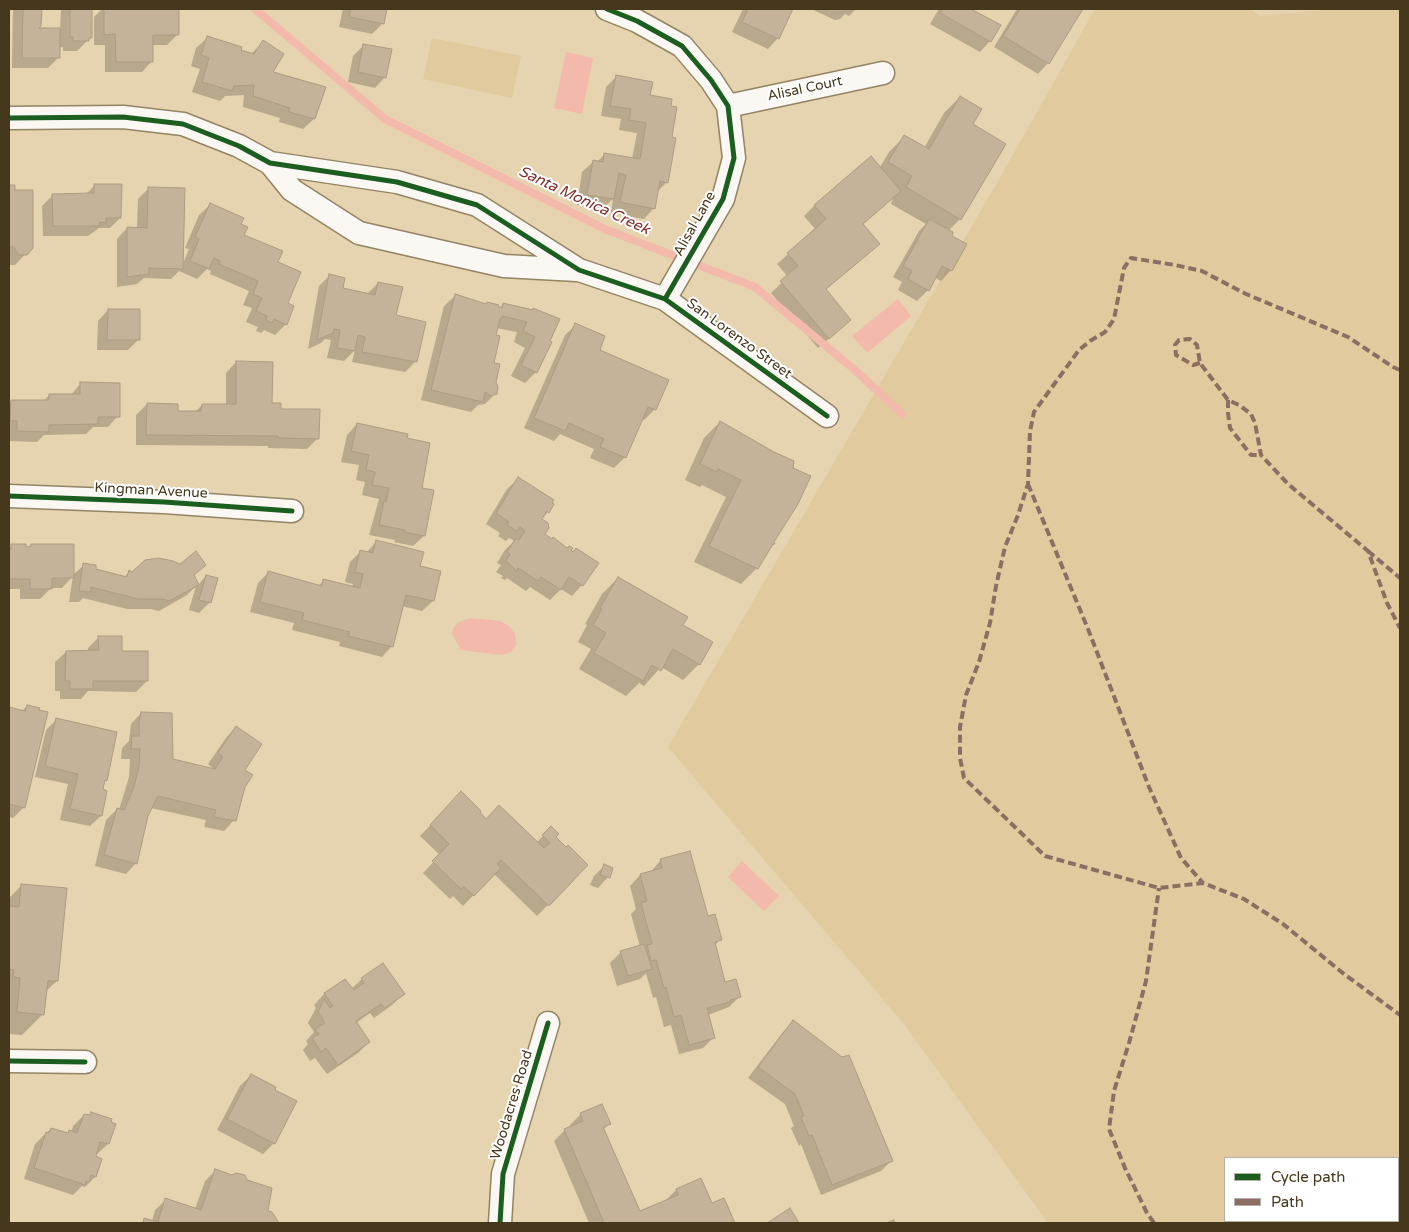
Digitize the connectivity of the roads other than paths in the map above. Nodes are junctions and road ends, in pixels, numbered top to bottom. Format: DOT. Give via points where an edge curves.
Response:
graph roads {
  1 [pos="607,9"];
  2 [pos="883,73"];
  3 [pos="728,106"];
  4 [pos="9,118"];
  5 [pos="270,163"];
  6 [pos="579,270"];
  7 [pos="665,300"];
  8 [pos="827,416"];
  9 [pos="9,496"];
  10 [pos="292,511"];
  11 [pos="548,1023"];
  12 [pos="9,1061"];
  13 [pos="85,1062"];
  14 [pos="500,1223"];
  1 -- 3 [label="street, Alisal Lane" via="637,21 682,46"];
  2 -- 3 [label="street, Alisal Court"];
  3 -- 7 [label="street, Alisal Lane" via="734,158 723,199"];
  4 -- 5 [label="street, San Lorenzo Street" via="123,117 182,124 239,146"];
  5 -- 6 [label="street, San Lorenzo Street" via="397,182 477,204"];
  5 -- 6 [label="street, San Lorenzo Street" via="292,190 360,233 504,266"];
  6 -- 7 [label="street, San Lorenzo Street"];
  7 -- 8 [label="street, San Lorenzo Street"];
  9 -- 10 [label="street, Kingman Avenue"];
  11 -- 14 [label="street, Woodacres Road" via="503,1174"];
  12 -- 13 [label="street"];
}
